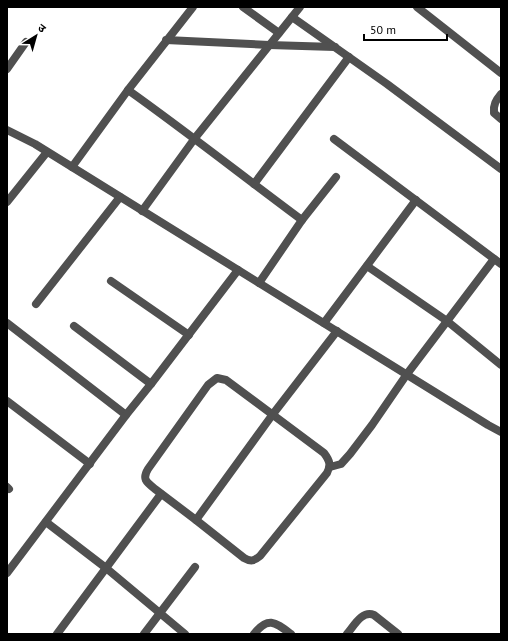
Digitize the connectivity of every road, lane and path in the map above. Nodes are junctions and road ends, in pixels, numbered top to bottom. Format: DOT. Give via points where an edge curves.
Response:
graph roads {
  1 [pos="193,7"];
  2 [pos="243,7"];
  3 [pos="300,7"];
  4 [pos="417,7"];
  5 [pos="292,17"];
  6 [pos="278,33"];
  7 [pos="166,40"];
  8 [pos="26,42"];
  9 [pos="269,45"];
  10 [pos="335,47"];
  11 [pos="350,57"];
  12 [pos="7,69"];
  13 [pos="501,73"];
  14 [pos="128,90"];
  15 [pos="501,94"];
  16 [pos="501,119"];
  17 [pos="7,130"];
  18 [pos="195,138"];
  19 [pos="334,139"];
  20 [pos="46,152"];
  21 [pos="72,167"];
  22 [pos="501,169"];
  23 [pos="336,177"];
  24 [pos="254,184"];
  25 [pos="120,197"];
  26 [pos="416,200"];
  27 [pos="7,202"];
  28 [pos="142,210"];
  29 [pos="302,220"];
  30 [pos="498,262"];
  31 [pos="367,266"];
  32 [pos="238,270"];
  33 [pos="111,281"];
  34 [pos="259,283"];
  35 [pos="36,304"];
  36 [pos="447,321"];
  37 [pos="7,323"];
  38 [pos="324,323"];
  39 [pos="74,326"];
  40 [pos="337,331"];
  41 [pos="189,335"];
  42 [pos="501,365"];
  43 [pos="406,374"];
  44 [pos="151,384"];
  45 [pos="7,401"];
  46 [pos="273,414"];
  47 [pos="126,415"];
  48 [pos="501,432"];
  49 [pos="90,464"];
  50 [pos="330,467"];
  51 [pos="162,494"];
  52 [pos="196,520"];
  53 [pos="46,522"];
  54 [pos="195,567"];
  55 [pos="106,568"];
  56 [pos="7,573"];
  57 [pos="160,613"];
  58 [pos="57,634"];
  59 [pos="144,634"];
  60 [pos="185,634"];
  61 [pos="254,634"];
  62 [pos="291,634"];
  63 [pos="347,634"];
  64 [pos="398,634"];
  1 -- 7 [label="street"];
  2 -- 6 [label="street"];
  3 -- 5 [label="street"];
  4 -- 13 [label="street"];
  5 -- 6 [label="street"];
  5 -- 10 [label="street"];
  6 -- 9 [label="street"];
  7 -- 9 [label="street"];
  7 -- 14 [label="street"];
  8 -- 12 [label="street"];
  9 -- 10 [label="street"];
  9 -- 18 [label="street"];
  10 -- 11 [label="street"];
  11 -- 22 [label="street"];
  11 -- 24 [label="street"];
  14 -- 18 [label="street"];
  14 -- 21 [label="street"];
  15 -- 16 [label="street" via="494,105 494,113"];
  17 -- 20 [label="street"];
  18 -- 24 [label="street"];
  18 -- 28 [label="street"];
  19 -- 26 [label="street"];
  20 -- 21 [label="street"];
  20 -- 27 [label="street"];
  21 -- 25 [label="street"];
  23 -- 29 [label="street"];
  24 -- 29 [label="street"];
  25 -- 28 [label="street"];
  25 -- 35 [label="street"];
  26 -- 30 [label="street"];
  26 -- 31 [label="street"];
  28 -- 32 [label="street"];
  29 -- 34 [label="street"];
  30 -- 36 [label="street"];
  31 -- 36 [label="street"];
  31 -- 38 [label="street"];
  32 -- 34 [label="street"];
  32 -- 41 [label="street"];
  33 -- 41 [label="street"];
  34 -- 38 [label="street"];
  36 -- 42 [label="street"];
  36 -- 43 [label="street"];
  37 -- 47 [label="street"];
  38 -- 40 [label="street"];
  39 -- 44 [label="street"];
  40 -- 43 [label="street"];
  40 -- 46 [label="street"];
  41 -- 44 [label="street"];
  43 -- 48 [label="street"];
  43 -- 50 [label="street" via="346,458 341,464"];
  44 -- 47 [label="street"];
  45 -- 49 [label="street"];
  46 -- 50 [label="street" via="324,453"];
  46 -- 51 [label="street" via="226,380 221,378 212,381 145,474 149,484"];
  46 -- 52 [label="street"];
  47 -- 49 [label="street"];
  49 -- 53 [label="street"];
  50 -- 52 [label="street" via="255,560 249,561 244,558"];
  51 -- 52 [label="street"];
  51 -- 55 [label="street"];
  53 -- 55 [label="street"];
  53 -- 56 [label="street"];
  54 -- 57 [label="street"];
  55 -- 57 [label="street"];
  55 -- 58 [label="street"];
  57 -- 59 [label="street"];
  57 -- 60 [label="street"];
  61 -- 62 [label="street" via="267,622 276,624"];
  63 -- 64 [label="street" via="362,616 369,613"];
}
